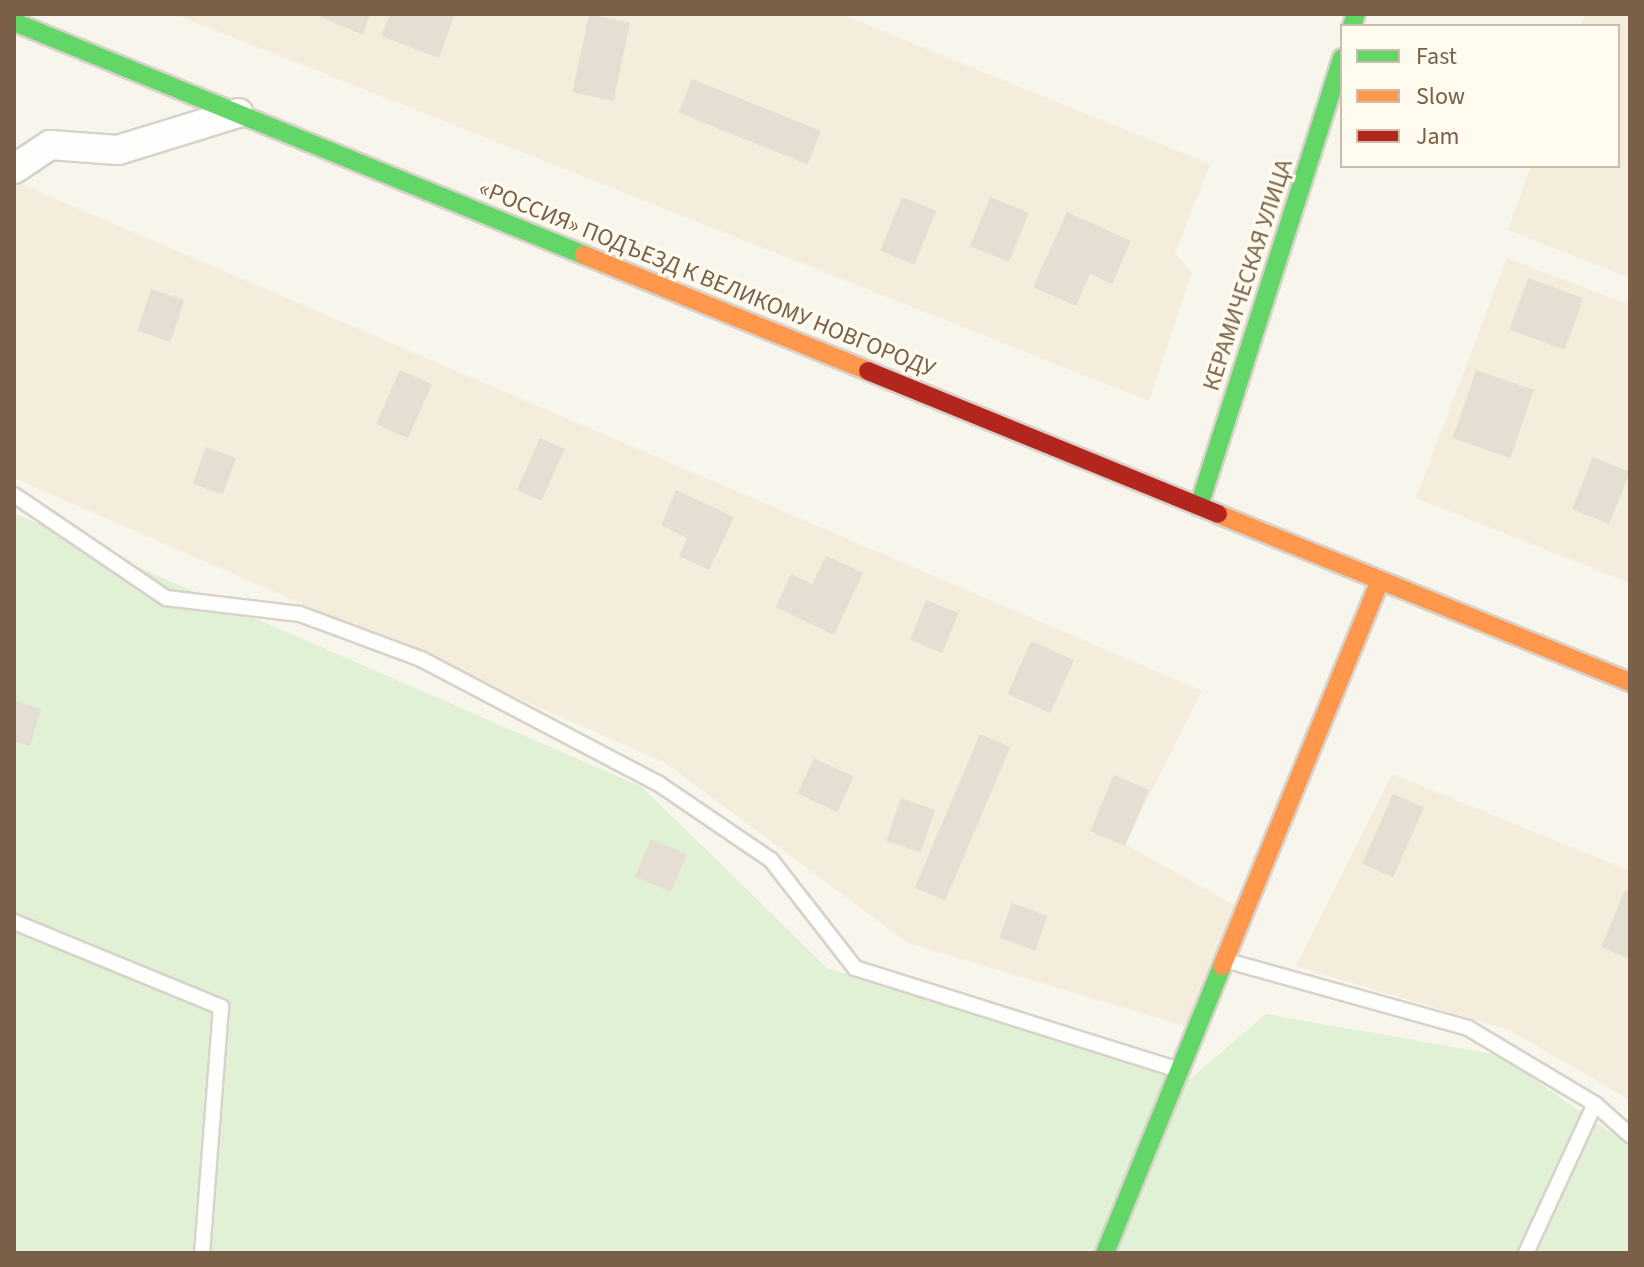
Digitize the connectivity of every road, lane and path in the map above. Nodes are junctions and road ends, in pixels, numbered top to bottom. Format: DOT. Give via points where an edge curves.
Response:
graph roads {
  1 [pos="14,22"];
  2 [pos="1340,64"];
  3 [pos="238,113"];
  4 [pos="14,169"];
  5 [pos="14,495"];
  6 [pos="1199,506"];
  7 [pos="1380,581"];
  8 [pos="1630,682"];
  9 [pos="14,922"];
  10 [pos="1228,961"];
  11 [pos="1181,1071"];
  12 [pos="1595,1104"];
  13 [pos="1630,1135"];
  14 [pos="202,1253"];
  15 [pos="1105,1253"];
  16 [pos="1526,1253"];
  1 -- 3 [label="main road, «РОССИЯ» ПОДЪЕЗД К ВЕЛИКОМУ НОВГОРОДУ"];
  2 -- 6 [label="main road, КЕРАМИЧЕСКАЯ УЛИЦА"];
  3 -- 4 [label="street" via="118,150 50,145"];
  3 -- 6 [label="main road, «РОССИЯ» ПОДЪЕЗД К ВЕЛИКОМУ НОВГОРОДУ"];
  5 -- 11 [label="lane" via="166,598 300,614 421,659 659,784 771,860 855,968"];
  6 -- 7 [label="main road, «РОССИЯ» ПОДЪЕЗД К ВЕЛИКОМУ НОВГОРОДУ"];
  7 -- 8 [label="main road, «РОССИЯ» ПОДЪЕЗД К ВЕЛИКОМУ НОВГОРОДУ"];
  7 -- 10 [label="main road"];
  9 -- 14 [label="lane" via="221,1007"];
  10 -- 11 [label="main road"];
  10 -- 12 [label="lane" via="1468,1028"];
  11 -- 15 [label="main road"];
  12 -- 13 [label="lane"];
  12 -- 16 [label="lane"];
}
